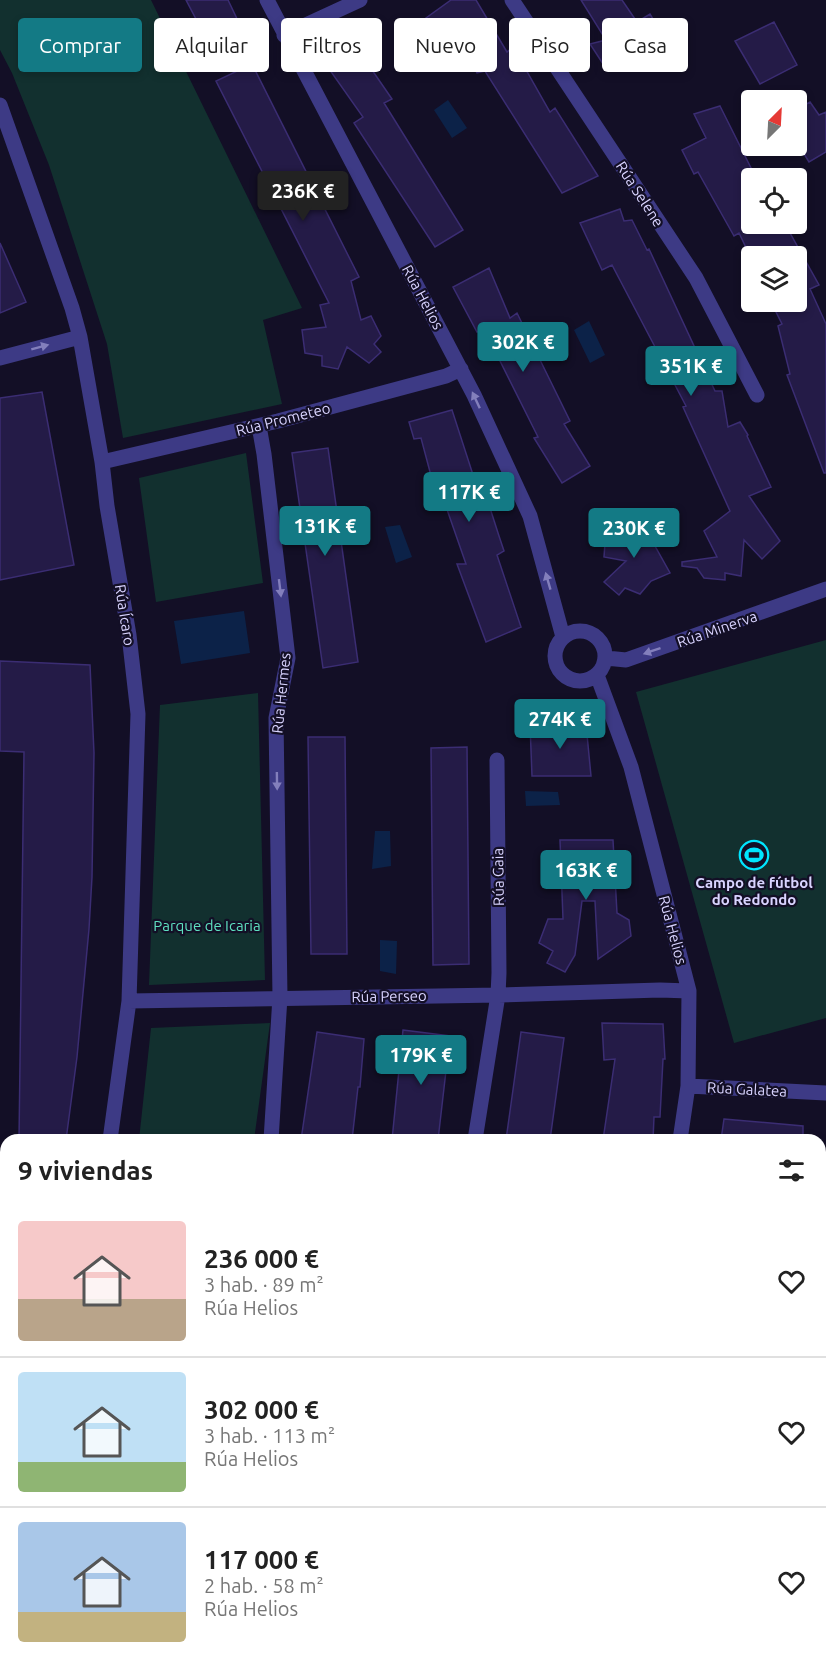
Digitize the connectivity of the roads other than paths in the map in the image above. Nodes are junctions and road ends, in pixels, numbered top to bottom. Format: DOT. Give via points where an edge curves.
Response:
graph roads {
  1 [pos="267,0"];
  2 [pos="360,0"];
  3 [pos="512,0"];
  4 [pos="320,18"];
  5 [pos="281,28"];
  6 [pos="304,72"];
  7 [pos="0,105"];
  8 [pos="80,337"];
  9 [pos="0,358"];
  10 [pos="461,369"];
  11 [pos="758,395"];
  12 [pos="259,426"];
  13 [pos="102,462"];
  14 [pos="826,589"];
  15 [pos="563,637"];
  16 [pos="606,658"];
  17 [pos="597,675"];
  18 [pos="496,760"];
  19 [pos="689,991"];
  20 [pos="498,995"];
  21 [pos="280,998"];
  22 [pos="129,1001"];
  23 [pos="688,1086"];
  24 [pos="826,1093"];
  25 [pos="111,1134"];
  26 [pos="271,1134"];
  27 [pos="476,1134"];
  28 [pos="681,1134"];
  1 -- 5 [label="street, Rúa Helios"];
  2 -- 4 [label="street"];
  3 -- 11 [label="street, Rúa Selene" via="696,278"];
  6 -- 10 [label="street, Rúa Helios"];
  7 -- 8 [label="street, Rúa Ícaro"];
  9 -- 8 [label="street, one-way"];
  8 -- 13 [label="street, Rúa Ícaro"];
  10 -- 12 [label="street, Rúa Prometeo"];
  15 -- 10 [label="street, Rúa Helios, one-way" via="530,516"];
  12 -- 13 [label="street, Rúa Prometeo"];
  12 -- 21 [label="street, Rúa Hermes, one-way" via="288,658 276,718"];
  13 -- 22 [label="street, Rúa Ícaro" via="138,714"];
  14 -- 16 [label="street, Rúa Minerva, one-way" via="626,660"];
  15 -- 16 [label="street" via="575,631 592,634 599,639"];
  15 -- 17 [label="street, Rúa Helios" via="555,652 559,670 577,681"];
  16 -- 17 [label="street"];
  17 -- 19 [label="street, Rúa Helios" via="631,767"];
  18 -- 20 [label="street, Rúa Gaia"];
  19 -- 20 [label="street, Rúa Perseo"];
  19 -- 23 [label="street, Rúa Helios"];
  20 -- 21 [label="street, Rúa Perseo"];
  20 -- 27 [label="street"];
  21 -- 22 [label="street, Rúa Perseo"];
  21 -- 26 [label="street"];
  22 -- 25 [label="street, Rúa Ícaro"];
  23 -- 24 [label="street, Rúa Galatea"];
  23 -- 28 [label="street, Rúa Galatea"];
}
